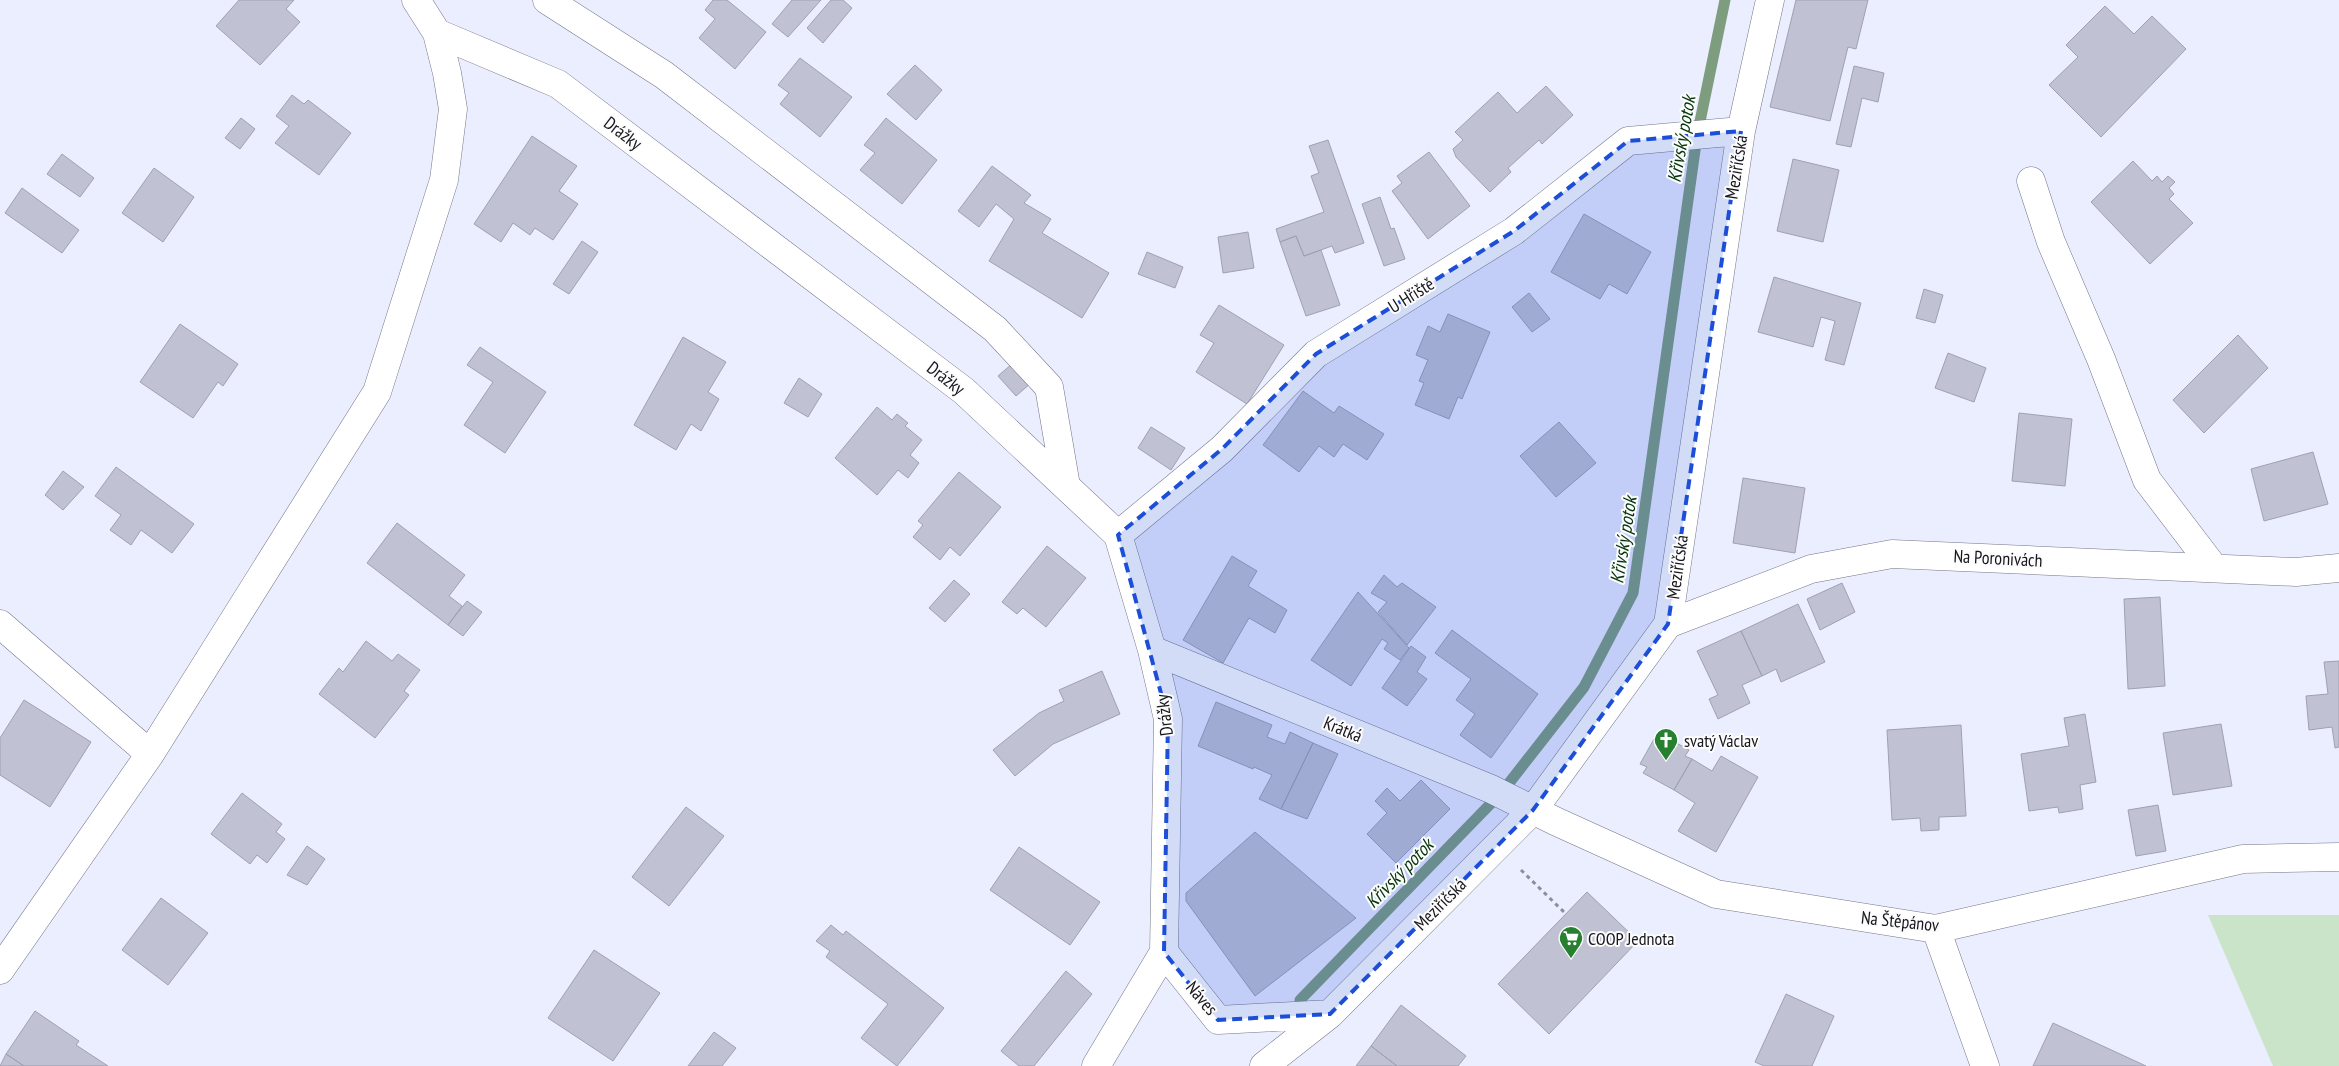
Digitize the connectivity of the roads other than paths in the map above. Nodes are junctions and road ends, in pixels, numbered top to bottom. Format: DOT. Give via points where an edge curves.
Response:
graph roads {
  1 [pos="416,0"];
  2 [pos="547,0"];
  3 [pos="1770,0"];
  4 [pos="437,33"];
  5 [pos="1729,133"];
  6 [pos="2031,181"];
  7 [pos="1066,486"];
  8 [pos="1118,535"];
  9 [pos="2214,568"];
  10 [pos="2339,568"];
  11 [pos="0,624"];
  12 [pos="1668,624"];
  13 [pos="1152,650"];
  14 [pos="150,754"];
  15 [pos="1512,800"];
  16 [pos="2339,857"];
  17 [pos="1936,929"];
  18 [pos="1164,952"];
  19 [pos="0,970"];
  20 [pos="1330,1014"];
  21 [pos="1096,1066"];
  22 [pos="1264,1066"];
  23 [pos="1985,1066"];
  1 -- 4 [label="street"];
  2 -- 7 [label="street" via="664,76 995,329 1049,387"];
  3 -- 5 [label="street, Meziříčská"];
  4 -- 7 [label="street, Drážky" via="558,84 964,391"];
  4 -- 14 [label="street" via="448,73 452,109 444,180 377,392"];
  5 -- 8 [label="street, U Hřiště" via="1628,141 1514,231 1316,354 1222,449"];
  5 -- 12 [label="street, Meziříčská"];
  6 -- 9 [label="street" via="2051,242 2101,359 2147,480"];
  7 -- 8 [label="street, Drážky"];
  8 -- 13 [label="street, Drážky"];
  9 -- 10 [label="street, Na Poronivách" via="2296,572"];
  9 -- 12 [label="street, Na Poronivách" via="1892,554 1812,569"];
  11 -- 14 [label="street"];
  12 -- 15 [label="street, Meziříčská"];
  13 -- 15 [label="street, Krátká"];
  13 -- 18 [label="street, Drážky" via="1168,719"];
  14 -- 19 [label="street"];
  15 -- 17 [label="street, Na Štěpánov" via="1716,894"];
  15 -- 20 [label="street, Meziříčská"];
  16 -- 17 [label="street, Na Štěpánov" via="2242,859"];
  17 -- 23 [label="street"];
  18 -- 20 [label="street, Náves" via="1218,1020"];
  18 -- 21 [label="street"];
  20 -- 22 [label="street"];
}
